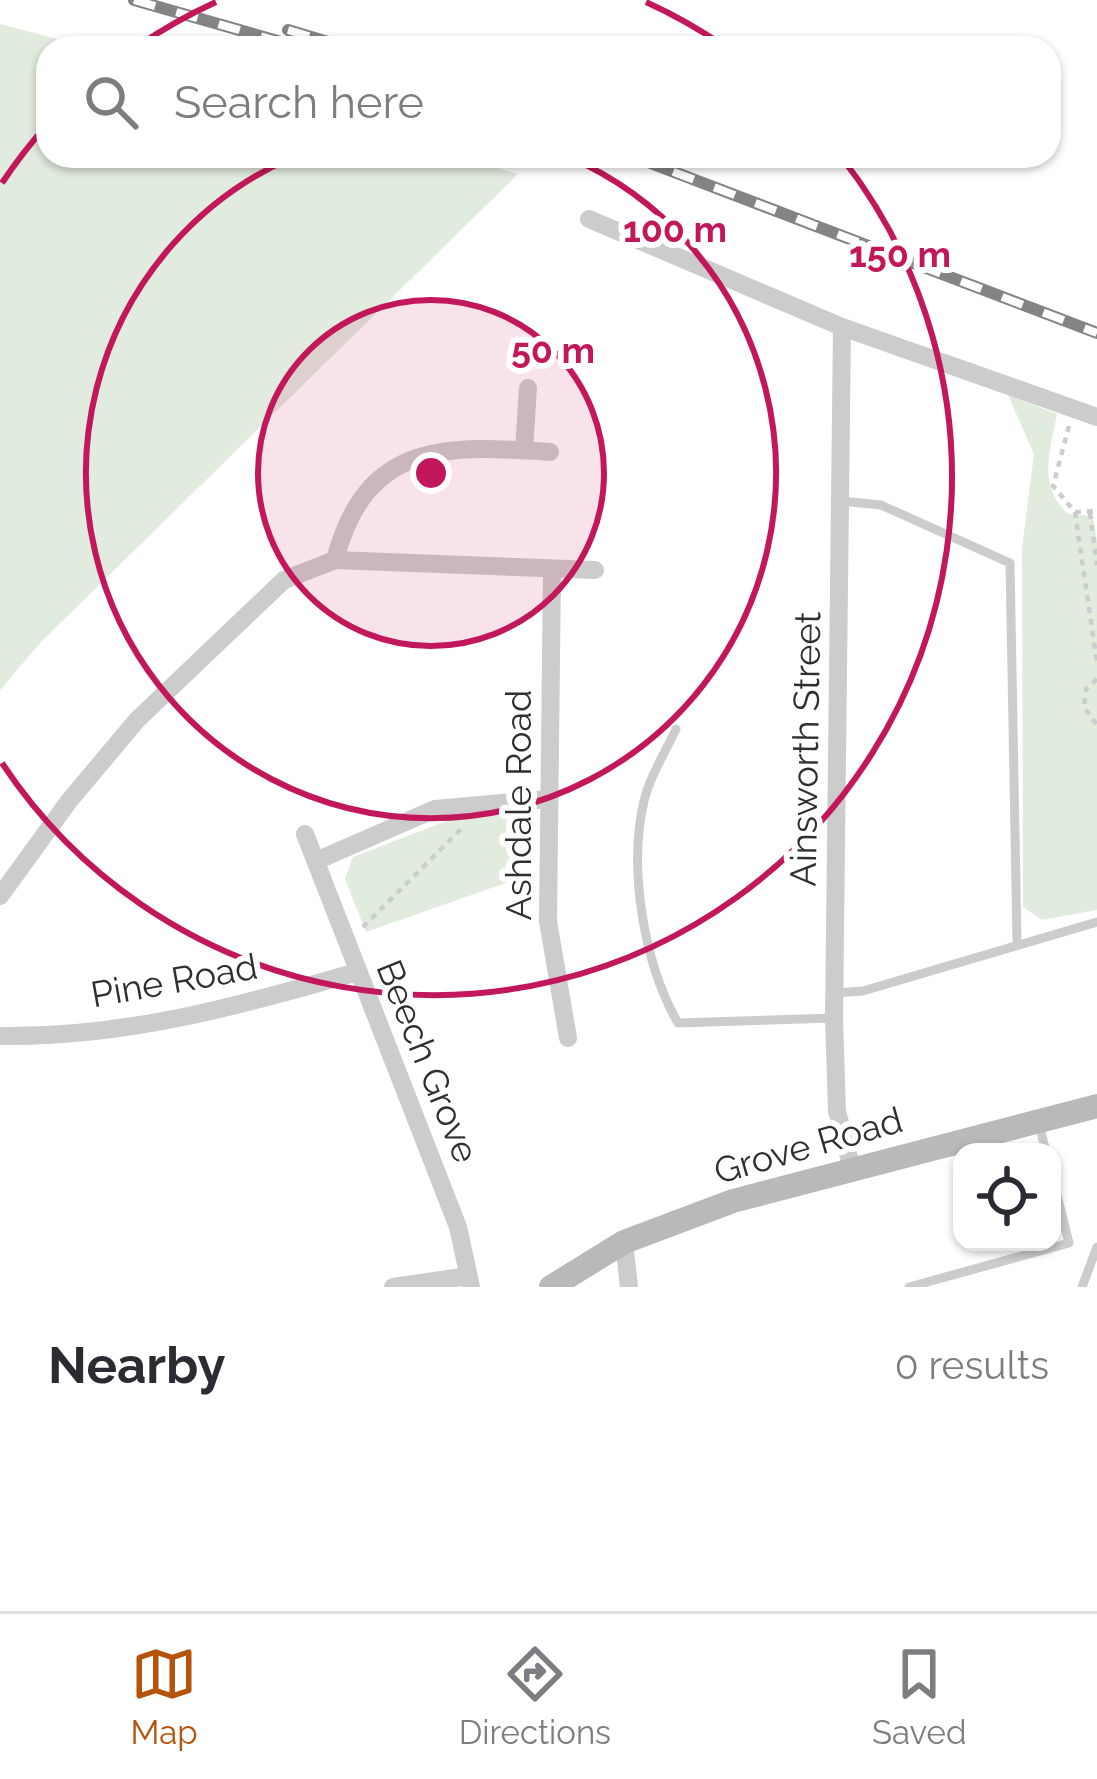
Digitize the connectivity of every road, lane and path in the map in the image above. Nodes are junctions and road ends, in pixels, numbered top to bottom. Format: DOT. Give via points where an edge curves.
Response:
graph roads {
  1 [pos="589,219"];
  2 [pos="842,327"];
  3 [pos="529,388"];
  4 [pos="1075,409"];
  5 [pos="1097,417"];
  6 [pos="524,450"];
  7 [pos="550,452"];
  8 [pos="841,501"];
  9 [pos="1075,512"];
  10 [pos="1093,512"];
  11 [pos="335,560"];
  12 [pos="1097,565"];
  13 [pos="595,570"];
  14 [pos="552,571"];
  15 [pos="1097,663"];
  16 [pos="1097,679"];
  17 [pos="1097,725"];
  18 [pos="676,729"];
  19 [pos="548,799"];
  20 [pos="479,801"];
  21 [pos="305,834"];
  22 [pos="316,861"];
  23 [pos="0,896"];
  24 [pos="1097,922"];
  25 [pos="1017,942"];
  26 [pos="346,944"];
  27 [pos="357,972"];
  28 [pos="835,994"];
  29 [pos="834,1018"];
  30 [pos="0,1036"];
  31 [pos="568,1037"];
  32 [pos="1097,1106"];
  33 [pos="1038,1119"];
  34 [pos="1044,1143"];
  35 [pos="853,1169"];
  36 [pos="1061,1211"];
  37 [pos="624,1242"];
  38 [pos="1061,1245"];
  39 [pos="1097,1247"];
  40 [pos="1040,1251"];
  41 [pos="470,1281"];
  42 [pos="393,1287"];
  43 [pos="551,1287"];
  44 [pos="629,1287"];
  45 [pos="909,1287"];
  46 [pos="1082,1287"];
  1 -- 2 [label="street"];
  2 -- 4 [label="street"];
  2 -- 8 [label="street, Ainsworth Street"];
  3 -- 6 [label="street"];
  4 -- 5 [label="street"];
  4 -- 9 [label="path" via="1053,486"];
  6 -- 7 [label="street"];
  6 -- 11 [label="street" via="444,449 403,459 351,512"];
  8 -- 25 [label="lane" via="881,505 1010,563"];
  8 -- 28 [label="street, Ainsworth Street"];
  9 -- 10 [label="path"];
  9 -- 15 [label="path"];
  10 -- 12 [label="path"];
  11 -- 14 [label="street"];
  11 -- 23 [label="street" via="284,580 137,720"];
  13 -- 14 [label="street"];
  14 -- 19 [label="street, Ashdale Road"];
  16 -- 17 [label="path" via="1084,698"];
  18 -- 29 [label="lane" via="645,797 639,869 657,987 678,1023"];
  19 -- 20 [label="street"];
  19 -- 31 [label="street, Ashdale Road" via="548,921"];
  20 -- 22 [label="street" via="435,809"];
  20 -- 26 [label="path" via="442,852"];
  21 -- 22 [label="street, Beech Grove"];
  22 -- 26 [label="street, Beech Grove"];
  24 -- 25 [label="lane"];
  25 -- 28 [label="lane"];
  26 -- 27 [label="street, Beech Grove"];
  27 -- 30 [label="street, Pine Road" via="134,1027"];
  27 -- 41 [label="street, Beech Grove" via="458,1227"];
  28 -- 29 [label="street, Ainsworth Street"];
  29 -- 35 [label="street, Ainsworth Street" via="837,1112"];
  32 -- 33 [label="street, Grove Road"];
  33 -- 34 [label="lane"];
  33 -- 35 [label="street, Grove Road"];
  35 -- 37 [label="street, Grove Road"];
  36 -- 38 [label="lane" via="1069,1243"];
  37 -- 43 [label="street, Grove Road"];
  37 -- 44 [label="street"];
  39 -- 46 [label="lane"];
  40 -- 45 [label="lane"];
  41 -- 42 [label="street"];
}
